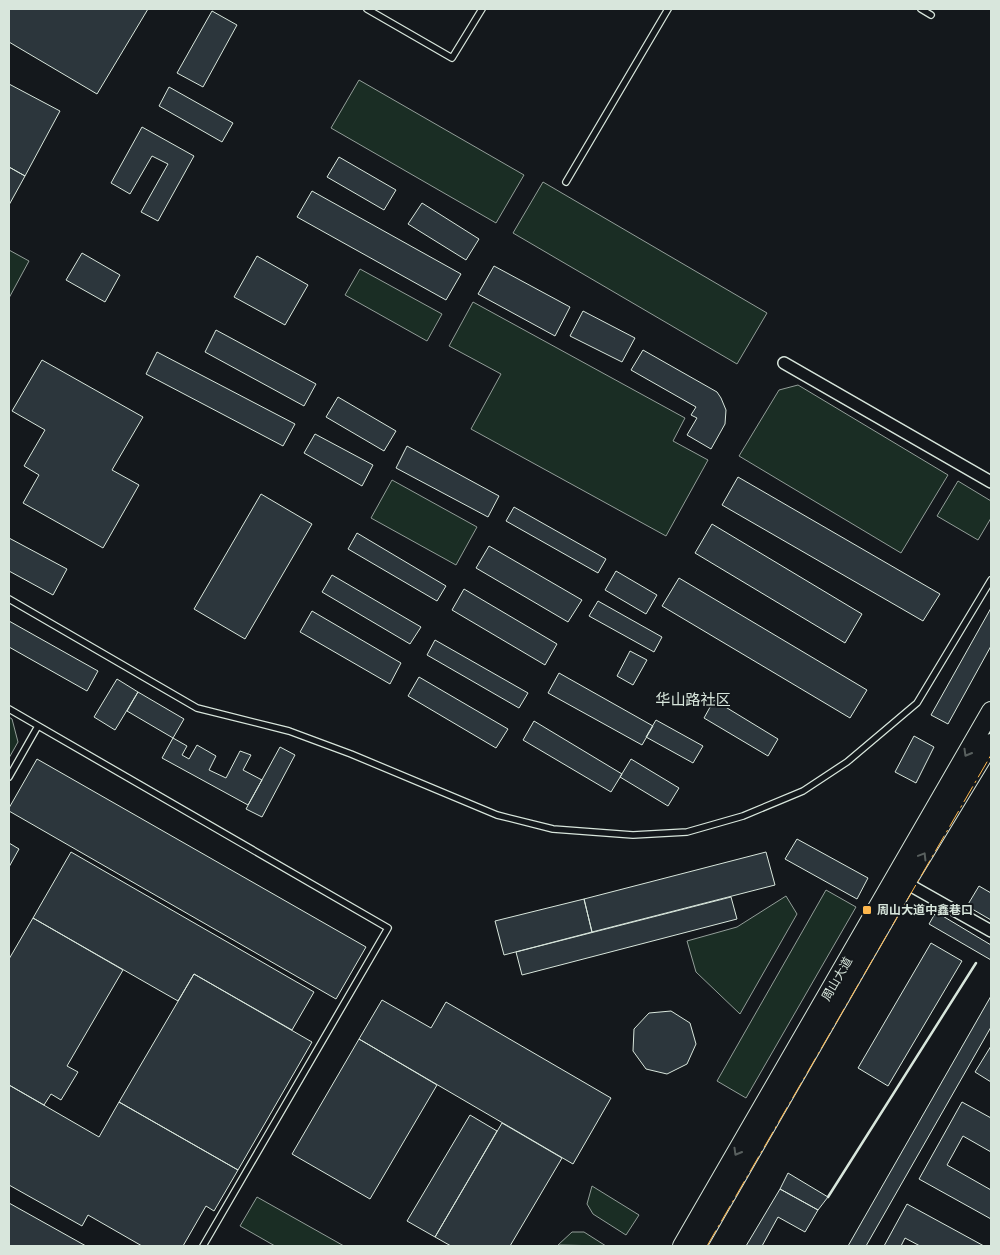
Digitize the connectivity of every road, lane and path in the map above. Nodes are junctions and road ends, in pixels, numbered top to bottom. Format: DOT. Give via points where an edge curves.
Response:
graph roads {
  1 [pos="368,9"];
  2 [pos="482,9"];
  3 [pos="668,9"];
  4 [pos="920,9"];
  5 [pos="931,15"];
  6 [pos="566,182"];
  7 [pos="784,363"];
  8 [pos="991,482"];
  9 [pos="991,580"];
  10 [pos="9,600"];
  11 [pos="9,709"];
  12 [pos="991,711"];
  13 [pos="38,726"];
  14 [pos="991,743"];
  15 [pos="9,777"];
  16 [pos="906,882"];
  17 [pos="991,931"];
  18 [pos="203,1246"];
  19 [pos="682,1246"];
  20 [pos="696,1246"];
  1 -- 2 [label="lane" via="452,58"];
  3 -- 6 [label="lane"];
  4 -- 5 [label="lane"];
  7 -- 8 [label="street"];
  9 -- 10 [label="lane" via="918,703 847,762 803,791 743,816 687,832 633,835 553,829 497,815 289,731 197,708"];
  11 -- 13 [label="lane"];
  12 -- 19 [label="main road, 周山大道, one-way"];
  13 -- 15 [label="lane"];
  13 -- 18 [label="lane" via="388,928"];
  16 -- 14 [label="main road, 周山大道, one-way"];
  16 -- 17 [label="street"];
  16 -- 20 [label="main road, 周山大道"];
}
